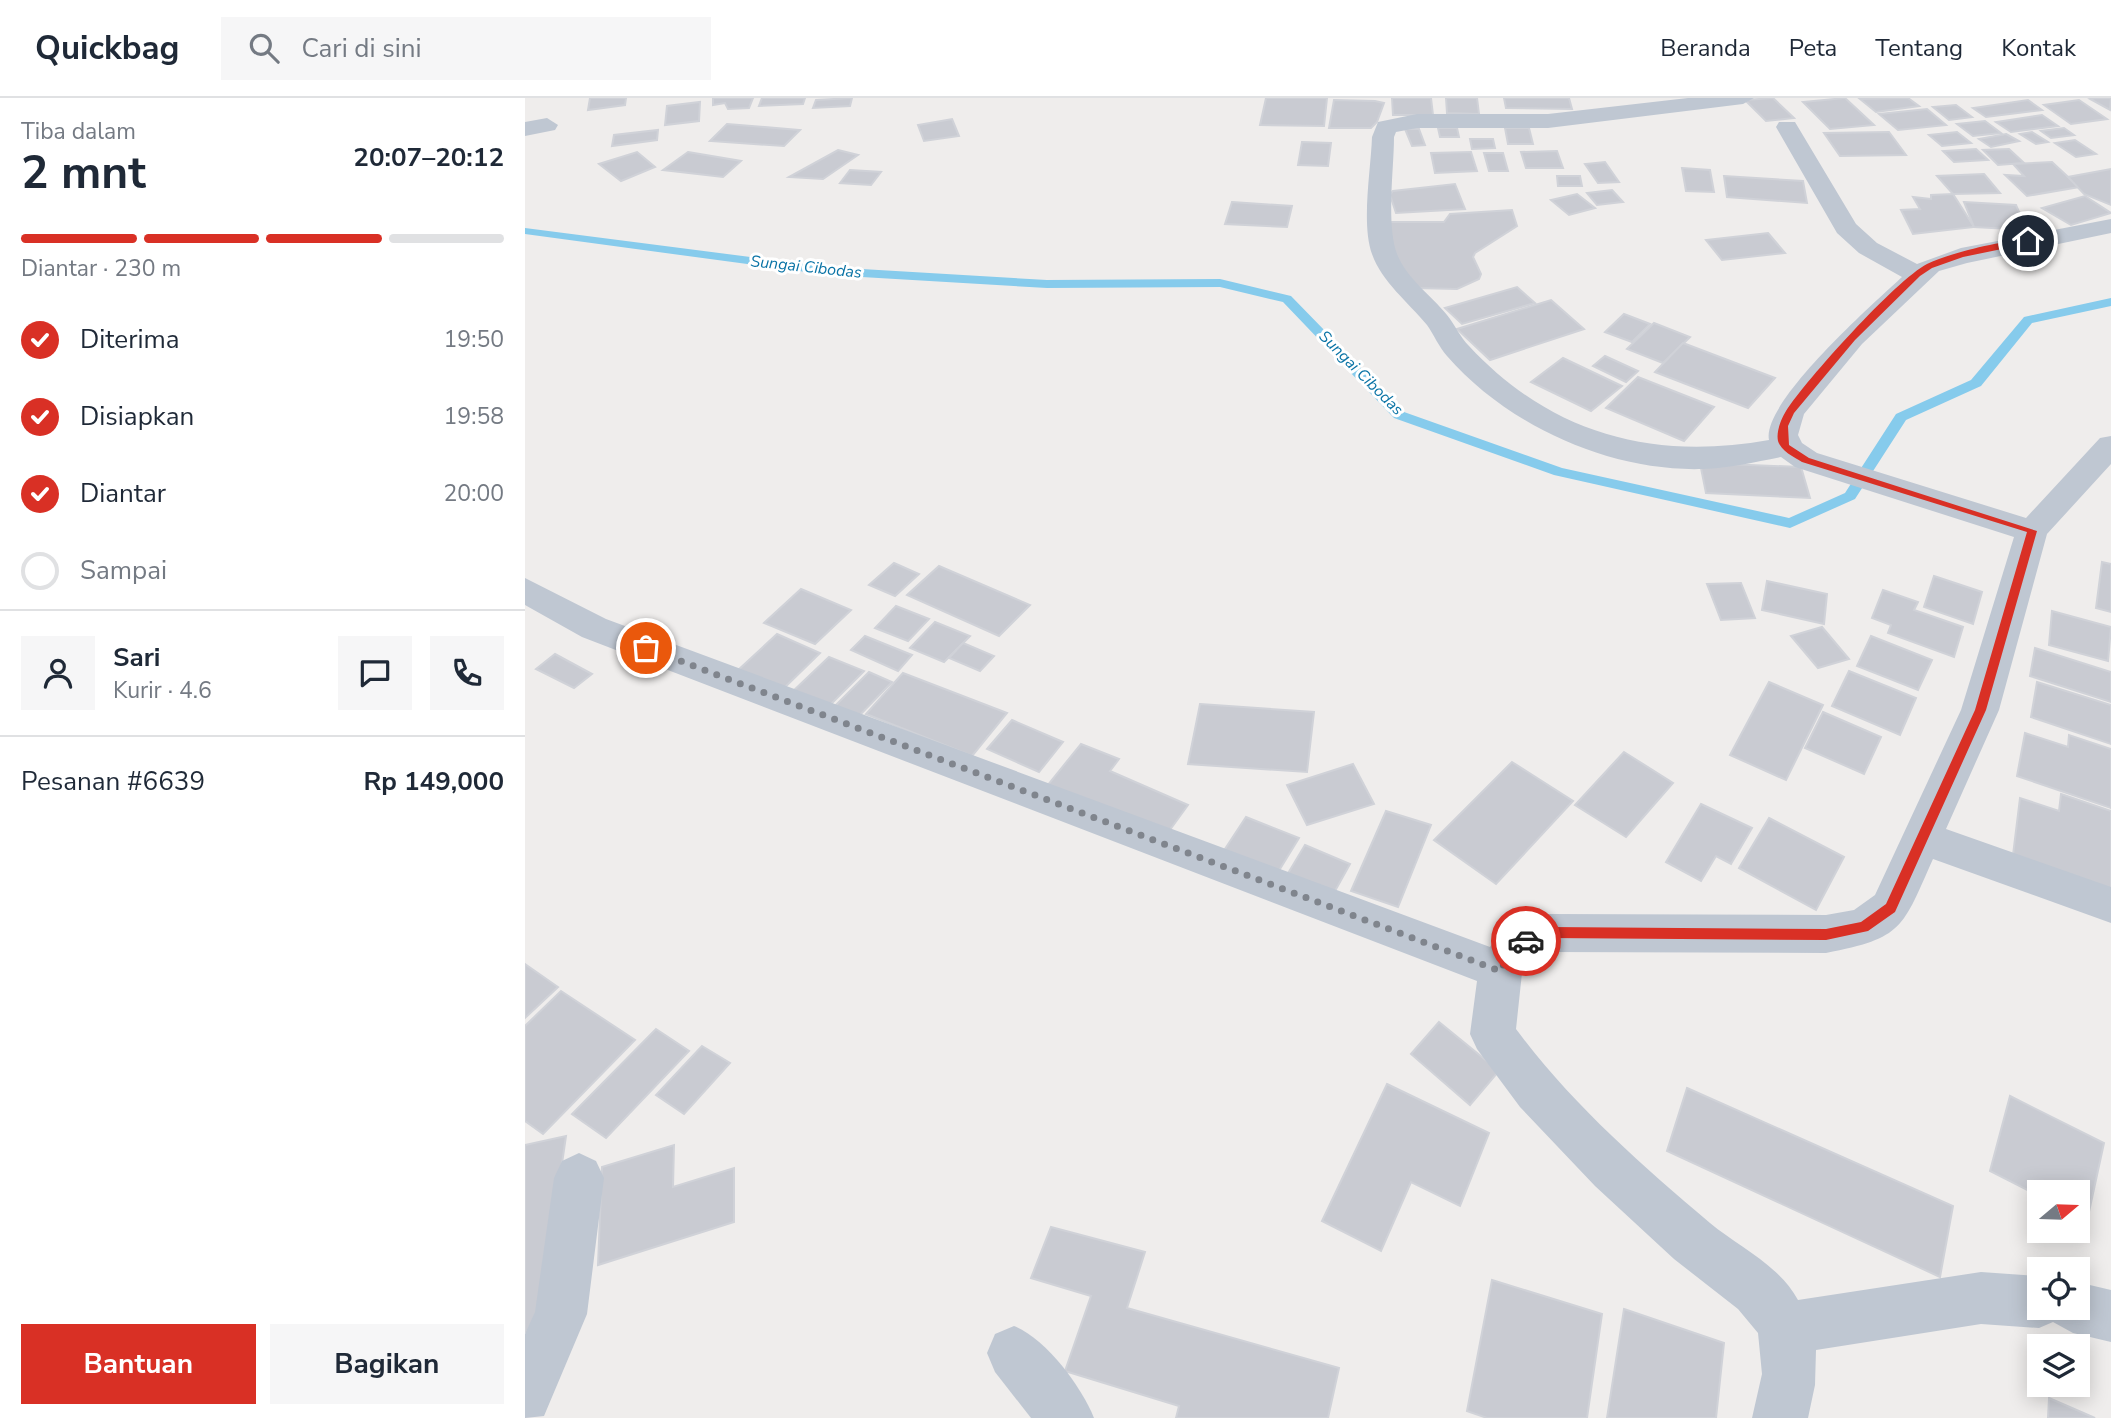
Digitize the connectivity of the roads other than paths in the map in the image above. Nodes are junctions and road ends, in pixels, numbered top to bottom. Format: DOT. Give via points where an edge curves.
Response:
graph roads {
  1 [pos="1743,98"];
  2 [pos="1787,127"];
  3 [pos="2111,226"];
  4 [pos="1917,275"];
  5 [pos="2111,445"];
  6 [pos="1785,447"];
  7 [pos="2032,531"];
  8 [pos="525,590"];
  9 [pos="1922,838"];
  10 [pos="2111,905"];
  11 [pos="1500,971"];
  12 [pos="579,1178"];
  13 [pos="2027,1300"];
  14 [pos="2090,1311"];
  15 [pos="2111,1316"];
  16 [pos="1783,1329"];
  17 [pos="1014,1353"];
  18 [pos="525,1397"];
  19 [pos="1066,1418"];
  20 [pos="1780,1418"];
  1 -- 6 [label="street" via="1548,121 1417,121 1386,127 1383,251 1407,290 1437,320 1456,349 1494,386 1557,425 1596,440 1679,459"];
  2 -- 4 [label="street" via="1846,228 1868,248"];
  3 -- 4 [label="street" via="1961,256"];
  4 -- 6 [label="street" via="1852,338 1790,412 1783,426"];
  5 -- 7 [label="street"];
  6 -- 7 [label="street" via="1805,460"];
  7 -- 9 [label="street" via="1980,710"];
  8 -- 11 [label="street" via="594,628"];
  9 -- 10 [label="street"];
  9 -- 11 [label="street" via="1891,908 1864,927 1826,934 1548,933 1514,946"];
  11 -- 16 [label="street" via="1493,1034 1516,1070 1605,1163 1696,1245 1762,1294"];
  12 -- 18 [label="street" via="561,1314"];
  13 -- 16 [label="street" via="1981,1297"];
  14 -- 15 [label="street"];
  16 -- 20 [label="street" via="1791,1374"];
  17 -- 19 [label="street"];
}
